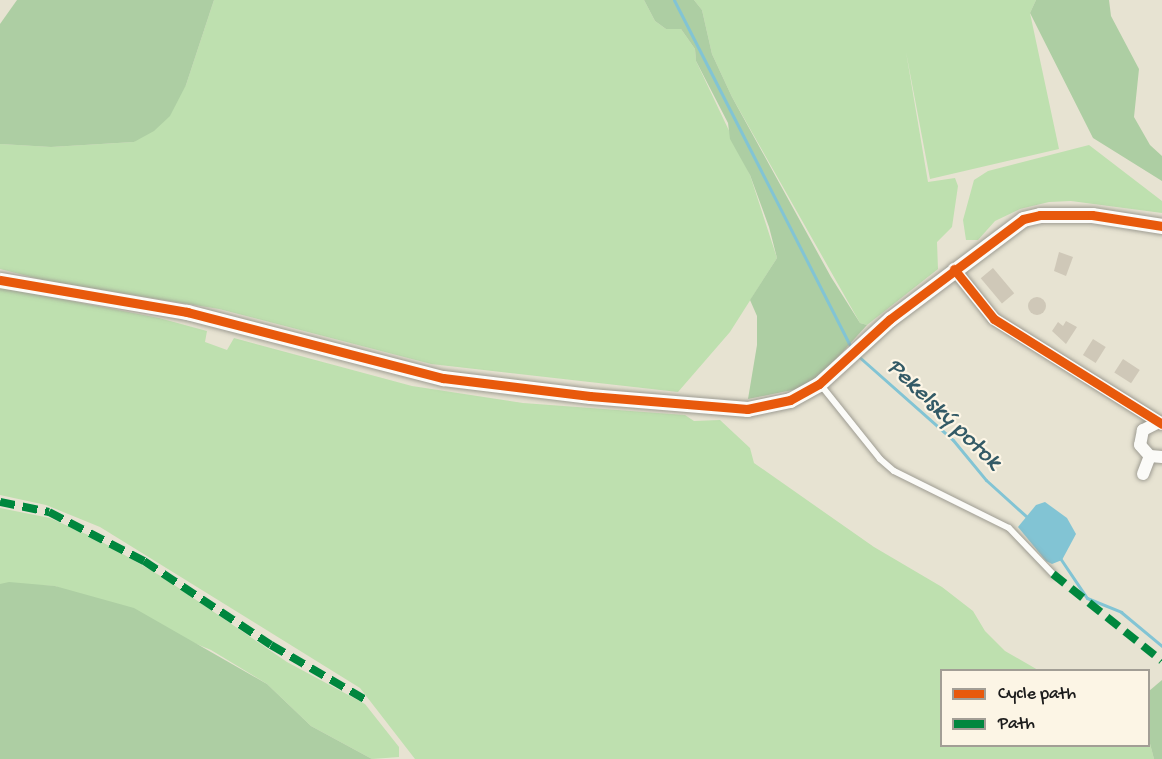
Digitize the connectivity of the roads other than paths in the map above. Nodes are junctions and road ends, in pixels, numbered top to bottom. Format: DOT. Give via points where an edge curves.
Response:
graph roads {
  1 [pos="1162,226"];
  2 [pos="954,269"];
  3 [pos="0,280"];
  4 [pos="819,384"];
  5 [pos="1159,424"];
  6 [pos="1156,456"];
  7 [pos="1143,474"];
  8 [pos="1053,574"];
  1 -- 2 [label="street" via="1092,215 1040,215 1010,227"];
  2 -- 4 [label="street"];
  2 -- 5 [label="street" via="994,319"];
  3 -- 4 [label="street" via="187,312 425,374 505,387 736,409 790,400"];
  4 -- 8 [label="lane" via="894,471 1009,528"];
  5 -- 6 [label="street" via="1149,425 1140,437 1144,452"];
  6 -- 7 [label="street"];
}
